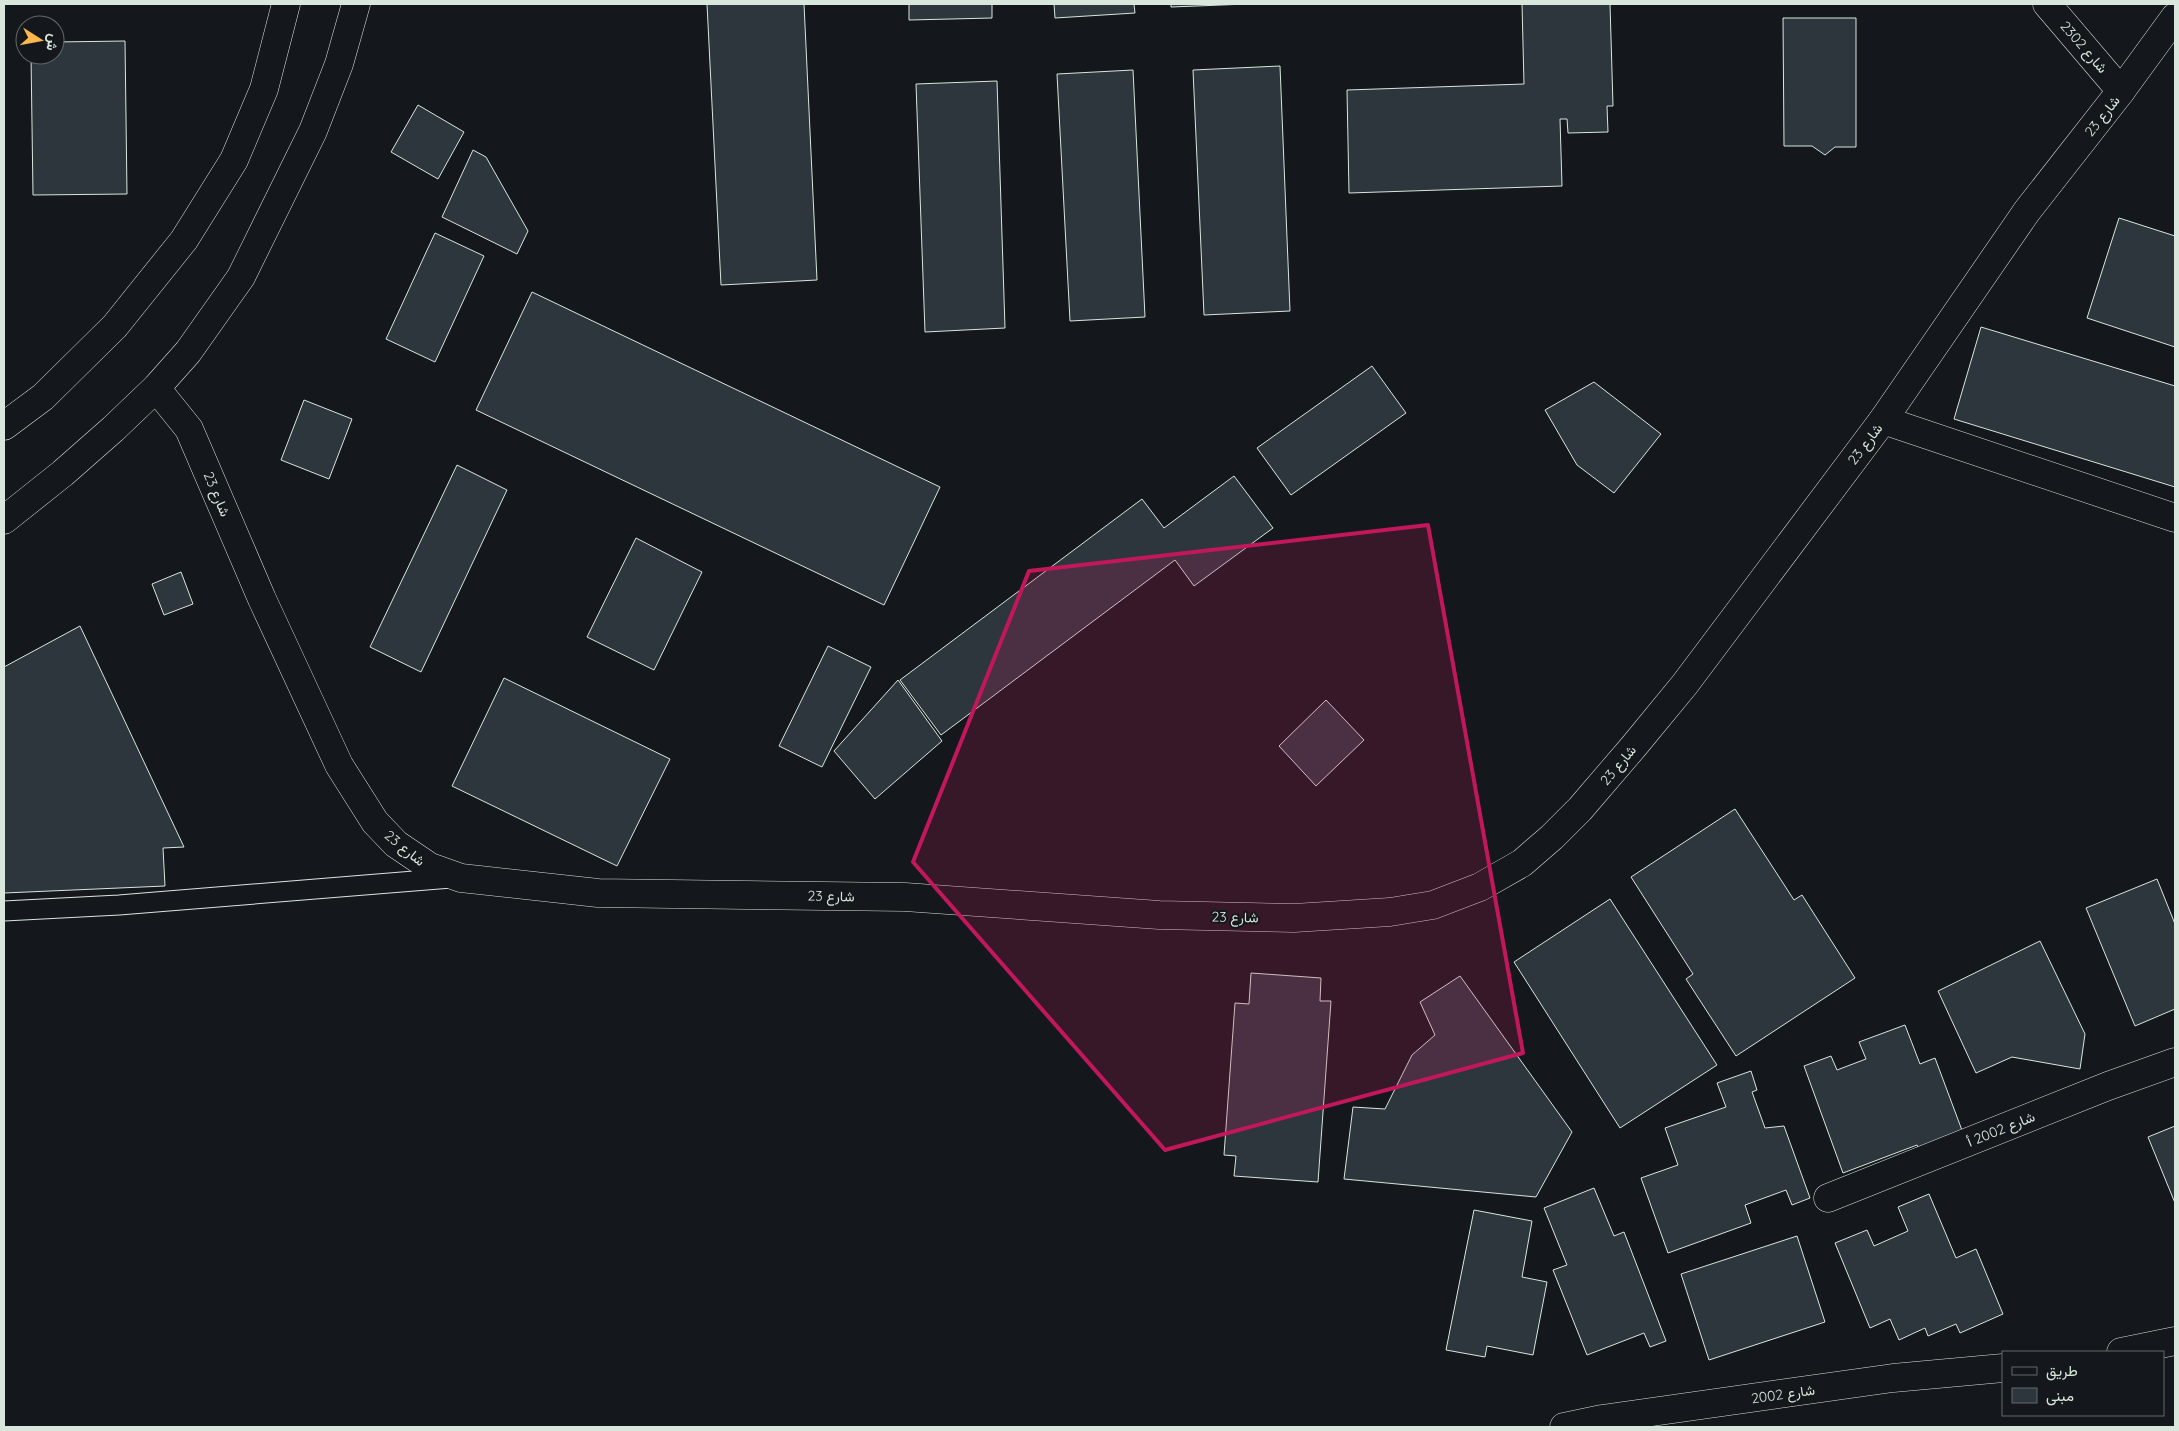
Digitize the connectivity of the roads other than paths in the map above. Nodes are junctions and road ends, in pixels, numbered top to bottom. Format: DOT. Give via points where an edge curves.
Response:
graph roads {
  1 [pos="286,4"];
  2 [pos="356,4"];
  3 [pos="2047,4"];
  4 [pos="2175,17"];
  5 [pos="2121,91"];
  6 [pos="156,388"];
  7 [pos="1884,420"];
  8 [pos="4,426"];
  9 [pos="2175,518"];
  10 [pos="4,520"];
  11 [pos="461,878"];
  12 [pos="4,912"];
  13 [pos="2175,1062"];
  14 [pos="1828,1198"];
  15 [pos="2175,1341"];
  16 [pos="2125,1351"];
  17 [pos="2002,1368"];
  18 [pos="1564,1427"];
  1 -- 8 [label="main road" via="264,89 234,160 184,240 115,326 42,397"];
  2 -- 6 [label="main road" via="339,64 313,131 241,277 188,352"];
  3 -- 5 [label="main road, شارع 2302"];
  4 -- 5 [label="main road, شارع 23"];
  5 -- 7 [label="main road, شارع 23" via="2027,212"];
  6 -- 10 [label="main road" via="70,467"];
  6 -- 11 [label="main road, شارع 23" via="190,428 262,599 339,765 361,803 375,822 411,856 430,868"];
  7 -- 9 [label="main road"];
  7 -- 11 [label="main road, شارع 23" via="1685,684 1580,809 1522,863 1480,887 1433,905 1390,912 1294,918 1159,915 905,897 598,893"];
  11 -- 12 [label="lane"];
  13 -- 14 [label="main road, شارع 2002 أ"];
  15 -- 16 [label="main road"];
  17 -- 18 [label="main road, شارع 2002" via="1893,1378"];
}
